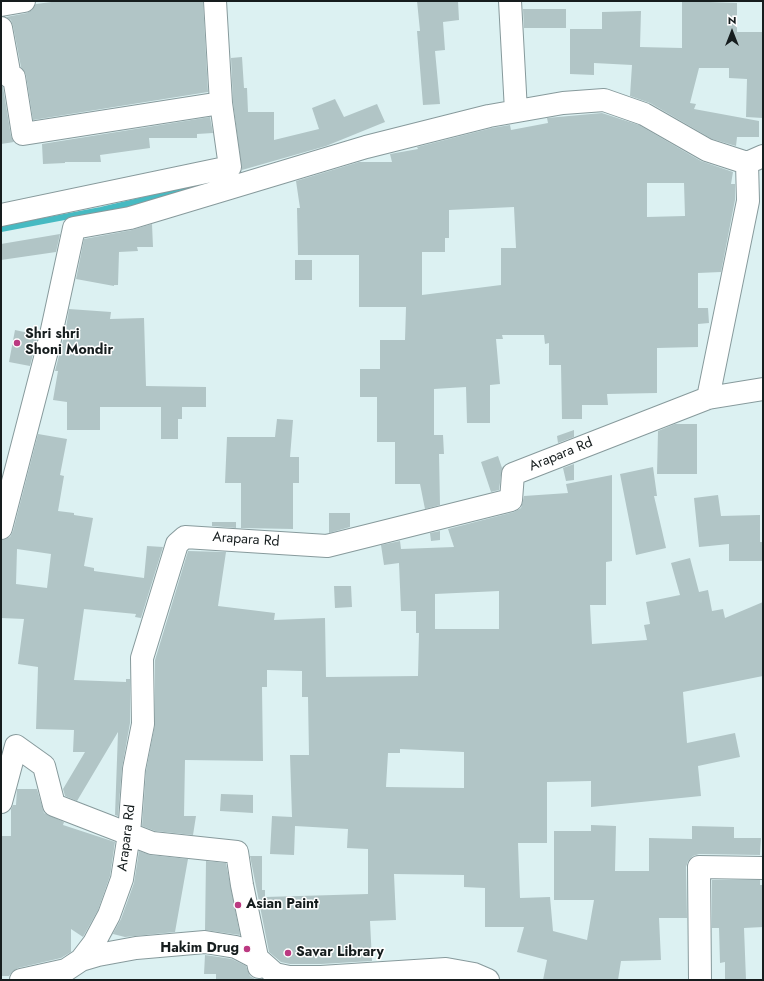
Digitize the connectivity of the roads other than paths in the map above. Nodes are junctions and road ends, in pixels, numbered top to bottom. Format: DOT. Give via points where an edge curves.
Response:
graph roads {
  1 [pos="24,1"];
  2 [pos="215,1"];
  3 [pos="510,1"];
  4 [pos="1,5"];
  5 [pos="1,28"];
  6 [pos="221,103"];
  7 [pos="516,111"];
  8 [pos="755,160"];
  9 [pos="1,215"];
  10 [pos="763,389"];
  11 [pos="708,398"];
  12 [pos="1,528"];
  13 [pos="1,802"];
  14 [pos="129,834"];
  15 [pos="763,868"];
  16 [pos="257,958"];
  17 [pos="71,970"];
  18 [pos="21,980"];
  19 [pos="262,980"];
  20 [pos="488,980"];
  21 [pos="700,980"];
  1 -- 4 [label="street"];
  2 -- 6 [label="street"];
  3 -- 7 [label="street"];
  5 -- 6 [label="street" via="10,77 14,77 23,134"];
  6 -- 9 [label="street" via="230,167"];
  7 -- 8 [label="street" via="604,100 644,114 707,150"];
  7 -- 12 [label="street" via="366,147 130,218 74,228 50,339"];
  8 -- 11 [label="street"];
  10 -- 11 [label="street"];
  11 -- 14 [label="street, Arapara Rd" via="513,474 511,500 327,546 185,537 177,544 142,658 143,724 134,769"];
  13 -- 14 [label="street" via="16,746 44,766 54,805"];
  14 -- 16 [label="street" via="152,843 237,852"];
  14 -- 17 [label="street, Arapara Rd" via="122,879 109,915 94,943"];
  15 -- 21 [label="street" via="699,867"];
  16 -- 17 [label="street" via="236,947 205,942 136,948"];
  16 -- 19 [label="street"];
  16 -- 20 [label="street" via="275,974 289,977 446,969 474,974"];
  17 -- 18 [label="street"];
}
